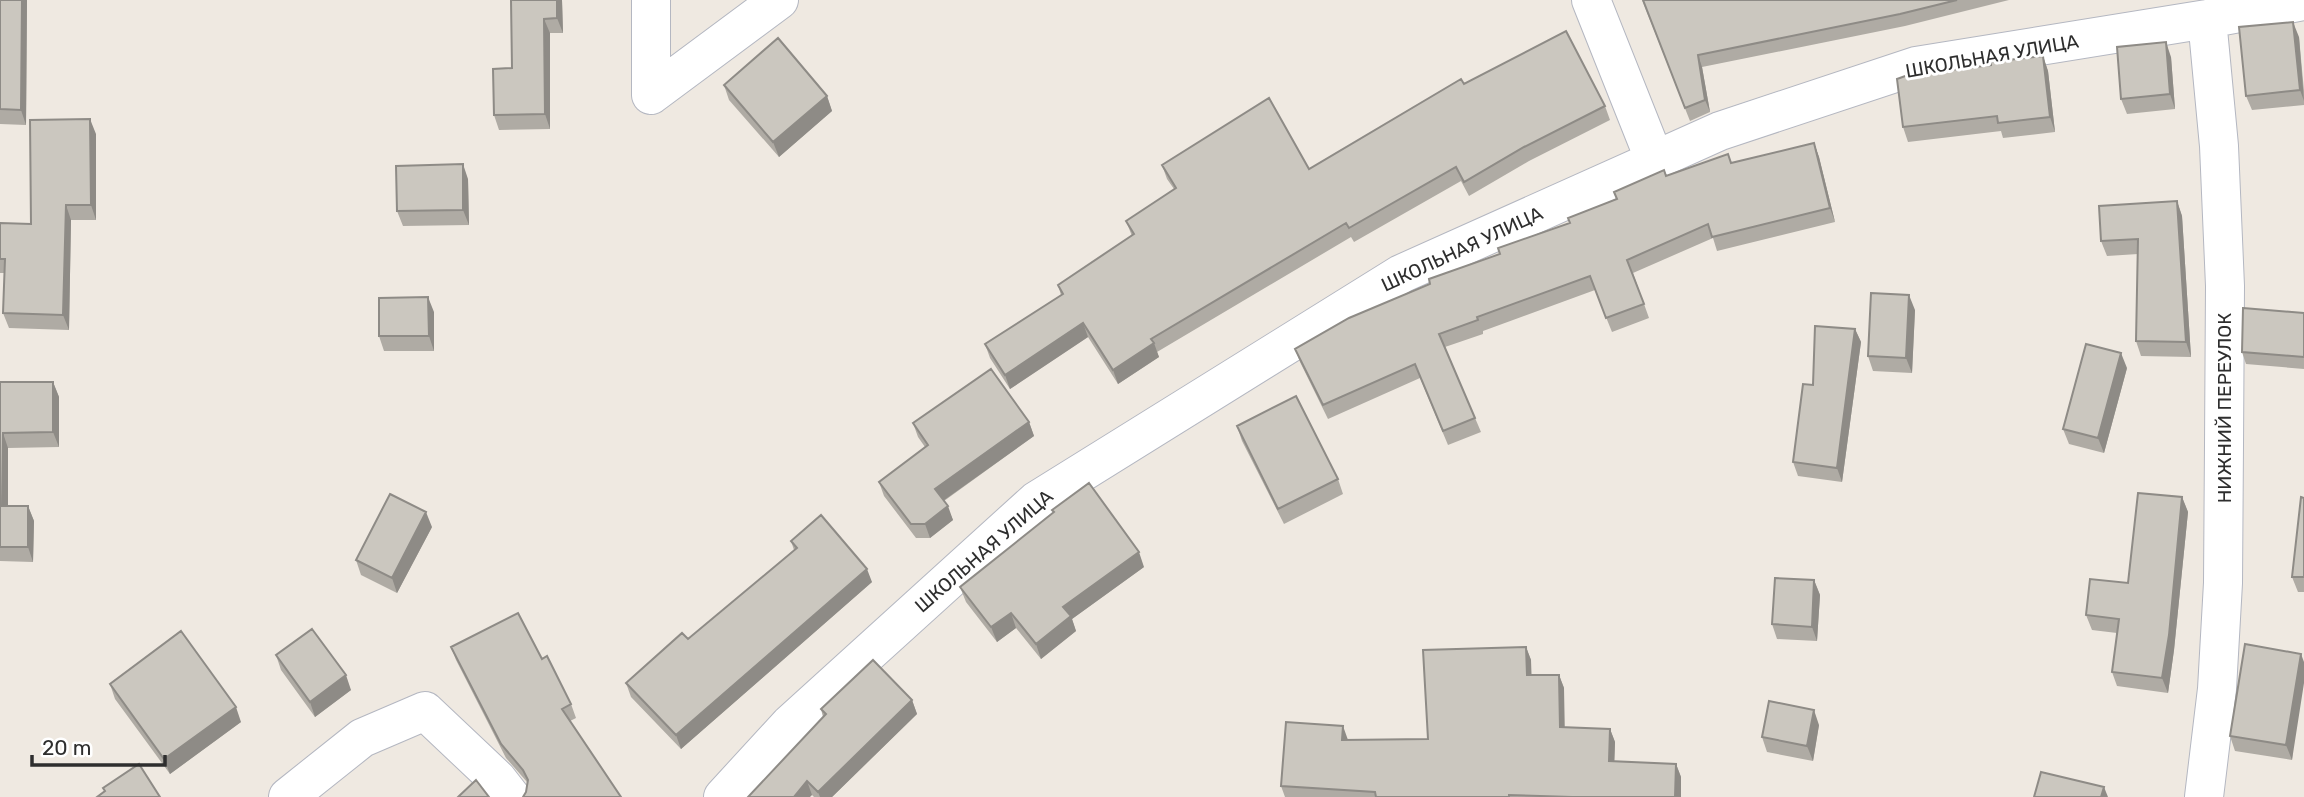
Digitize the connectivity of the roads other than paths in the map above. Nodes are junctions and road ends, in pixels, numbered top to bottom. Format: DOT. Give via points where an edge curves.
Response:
graph roads {
  1 [pos="651,0"];
  2 [pos="779,0"];
  3 [pos="1591,0"];
  4 [pos="2304,1"];
  5 [pos="2207,19"];
  6 [pos="1655,160"];
  7 [pos="288,797"];
  8 [pos="511,797"];
  9 [pos="723,797"];
  10 [pos="2204,797"];
  1 -- 2 [label="street" via="651,95"];
  3 -- 6 [label="street"];
  4 -- 5 [label="street, ШКОЛЬНАЯ УЛИЦА"];
  5 -- 6 [label="street, ШКОЛЬНАЯ УЛИЦА" via="1916,66 1720,131"];
  5 -- 10 [label="street, НИЖНИЙ ПЕРЕУЛОК" via="2224,260 2225,419 2222,609"];
  6 -- 9 [label="street, ШКОЛЬНАЯ УЛИЦА" via="1401,274 1036,501 790,724"];
  7 -- 8 [label="street" via="362,738 425,711"];
}
